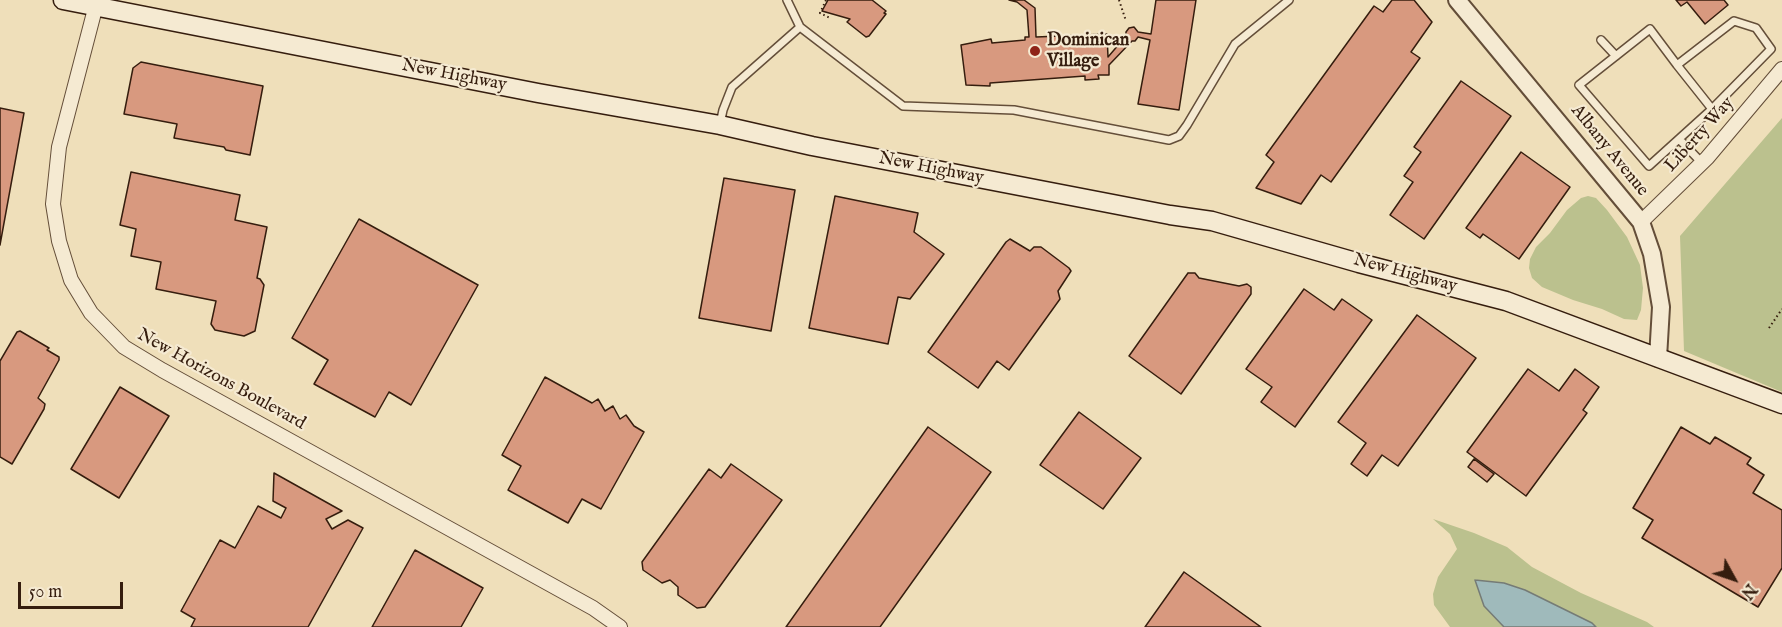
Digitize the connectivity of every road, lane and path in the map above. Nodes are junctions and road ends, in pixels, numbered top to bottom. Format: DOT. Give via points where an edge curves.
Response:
graph roads {
  1 [pos="63,0"];
  2 [pos="788,0"];
  3 [pos="826,0"];
  4 [pos="1119,0"];
  5 [pos="1289,0"];
  6 [pos="1457,0"];
  7 [pos="96,5"];
  8 [pos="830,18"];
  9 [pos="1126,21"];
  10 [pos="800,27"];
  11 [pos="1601,40"];
  12 [pos="1616,56"];
  13 [pos="1677,65"];
  14 [pos="1782,69"];
  15 [pos="1712,109"];
  16 [pos="720,126"];
  17 [pos="1679,139"];
  18 [pos="1702,163"];
  19 [pos="1641,222"];
  20 [pos="1782,309"];
  21 [pos="1768,328"];
  22 [pos="1658,358"];
  23 [pos="1782,404"];
  24 [pos="620,627"];
  1 -- 7 [label="main road, New Highway"];
  2 -- 10 [label="lane"];
  3 -- 8 [label="path" via="820,13"];
  4 -- 9 [label="path"];
  5 -- 10 [label="lane" via="1235,44 1187,125 1179,136 1169,140 1014,110 903,106"];
  6 -- 19 [label="street, Albany Avenue"];
  7 -- 16 [label="main road, New Highway"];
  7 -- 24 [label="street, New Horizons Boulevard" via="59,147 53,204 58,242 71,280 91,313 124,347 162,370 593,608"];
  10 -- 16 [label="lane" via="732,87"];
  11 -- 12 [label="lane"];
  12 -- 13 [label="lane" via="1650,29"];
  12 -- 17 [label="lane" via="1579,85 1649,166"];
  13 -- 15 [label="lane"];
  13 -- 15 [label="lane" via="1734,21 1756,28 1771,49"];
  14 -- 18 [label="street, Liberty Way"];
  15 -- 17 [label="lane"];
  16 -- 22 [label="main road, New Highway" via="1212,221 1506,301"];
  17 -- 18 [label="lane"];
  18 -- 19 [label="street, Liberty Way"];
  19 -- 22 [label="street, Albany Avenue" via="1652,254 1661,307"];
  20 -- 21 [label="path"];
  22 -- 23 [label="main road, New Highway"];
}
